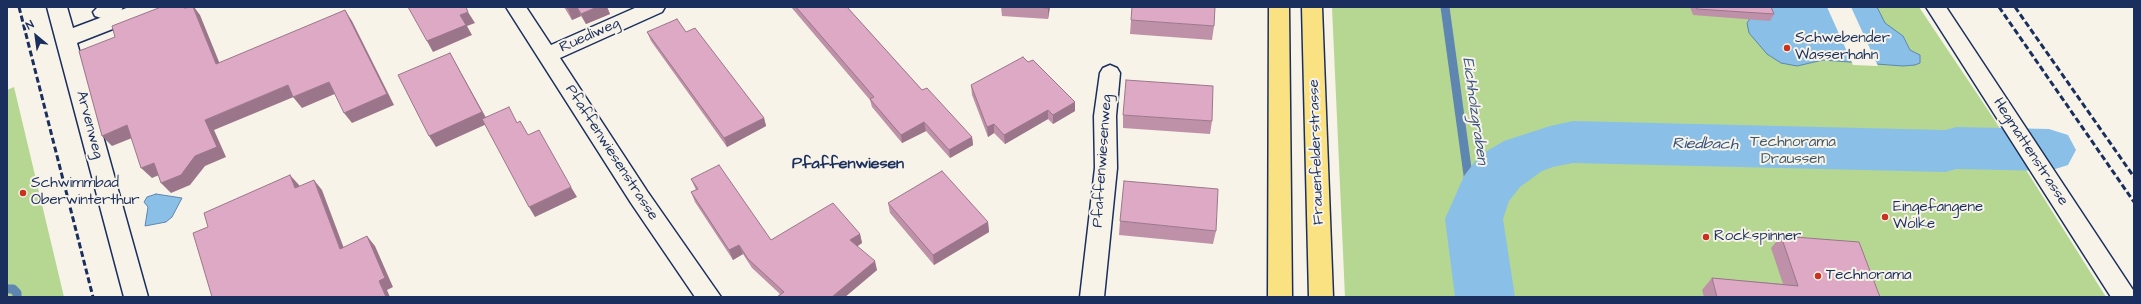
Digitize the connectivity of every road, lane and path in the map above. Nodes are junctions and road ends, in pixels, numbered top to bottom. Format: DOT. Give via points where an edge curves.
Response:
graph roads {
  1 [pos="57,7"];
  2 [pos="149,7"];
  3 [pos="516,7"];
  4 [pos="654,7"];
  5 [pos="1279,7"];
  6 [pos="1312,7"];
  7 [pos="1936,7"];
  8 [pos="66,39"];
  9 [pos="547,55"];
  10 [pos="1110,73"];
  11 [pos="136,297"];
  12 [pos="709,297"];
  13 [pos="1092,297"];
  14 [pos="1280,297"];
  15 [pos="1321,297"];
  16 [pos="2124,297"];
  1 -- 8 [label="street, Arvenweg"];
  2 -- 8 [label="street"];
  3 -- 9 [label="street, Pfaffenwiesenstrasse"];
  4 -- 9 [label="street, Ruediweg"];
  5 -- 14 [label="main road"];
  6 -- 15 [label="main road, Frauenfelderstrasse"];
  7 -- 16 [label="street, Hegmattenstrasse"];
  8 -- 11 [label="street, Arvenweg"];
  9 -- 12 [label="street, Pfaffenwiesenstrasse" via="639,197"];
  10 -- 13 [label="street, Pfaffenwiesenweg" via="1105,116 1106,168"];
}
